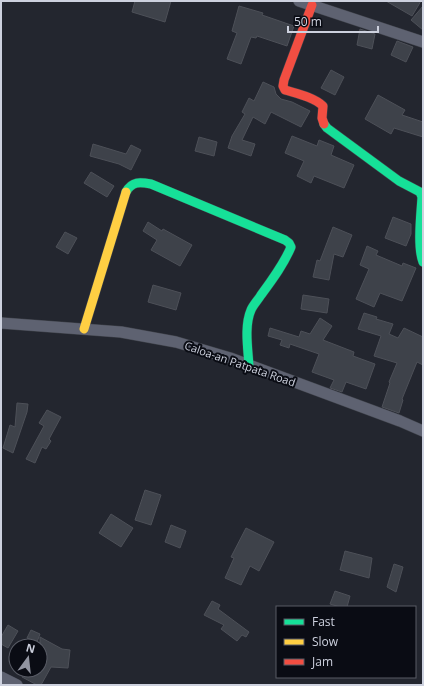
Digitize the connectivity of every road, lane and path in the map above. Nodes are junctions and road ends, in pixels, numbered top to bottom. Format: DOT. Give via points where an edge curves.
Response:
graph roads {
  1 [pos="299,1"];
  2 [pos="318,5"];
  3 [pos="423,42"];
  4 [pos="423,262"];
  5 [pos="1,323"];
  6 [pos="84,329"];
  7 [pos="249,366"];
  8 [pos="423,431"];
  9 [pos="1,677"];
  10 [pos="17,685"];
  1 -- 2 [label="street"];
  2 -- 3 [label="street"];
  2 -- 4 [label="street" via="292,57 283,86 285,90 320,103 323,106 323,123 327,128 399,181 420,192 420,244"];
  5 -- 6 [label="street, Caloa-an Patpata Road"];
  6 -- 7 [label="street, Caloa-an Patpata Road" via="121,332 176,342"];
  6 -- 7 [label="street" via="126,190 136,182 150,184 285,240 291,247 251,310 247,336"];
  7 -- 8 [label="street, Caloa-an Patpata Road"];
  9 -- 10 [label="street"];
}
